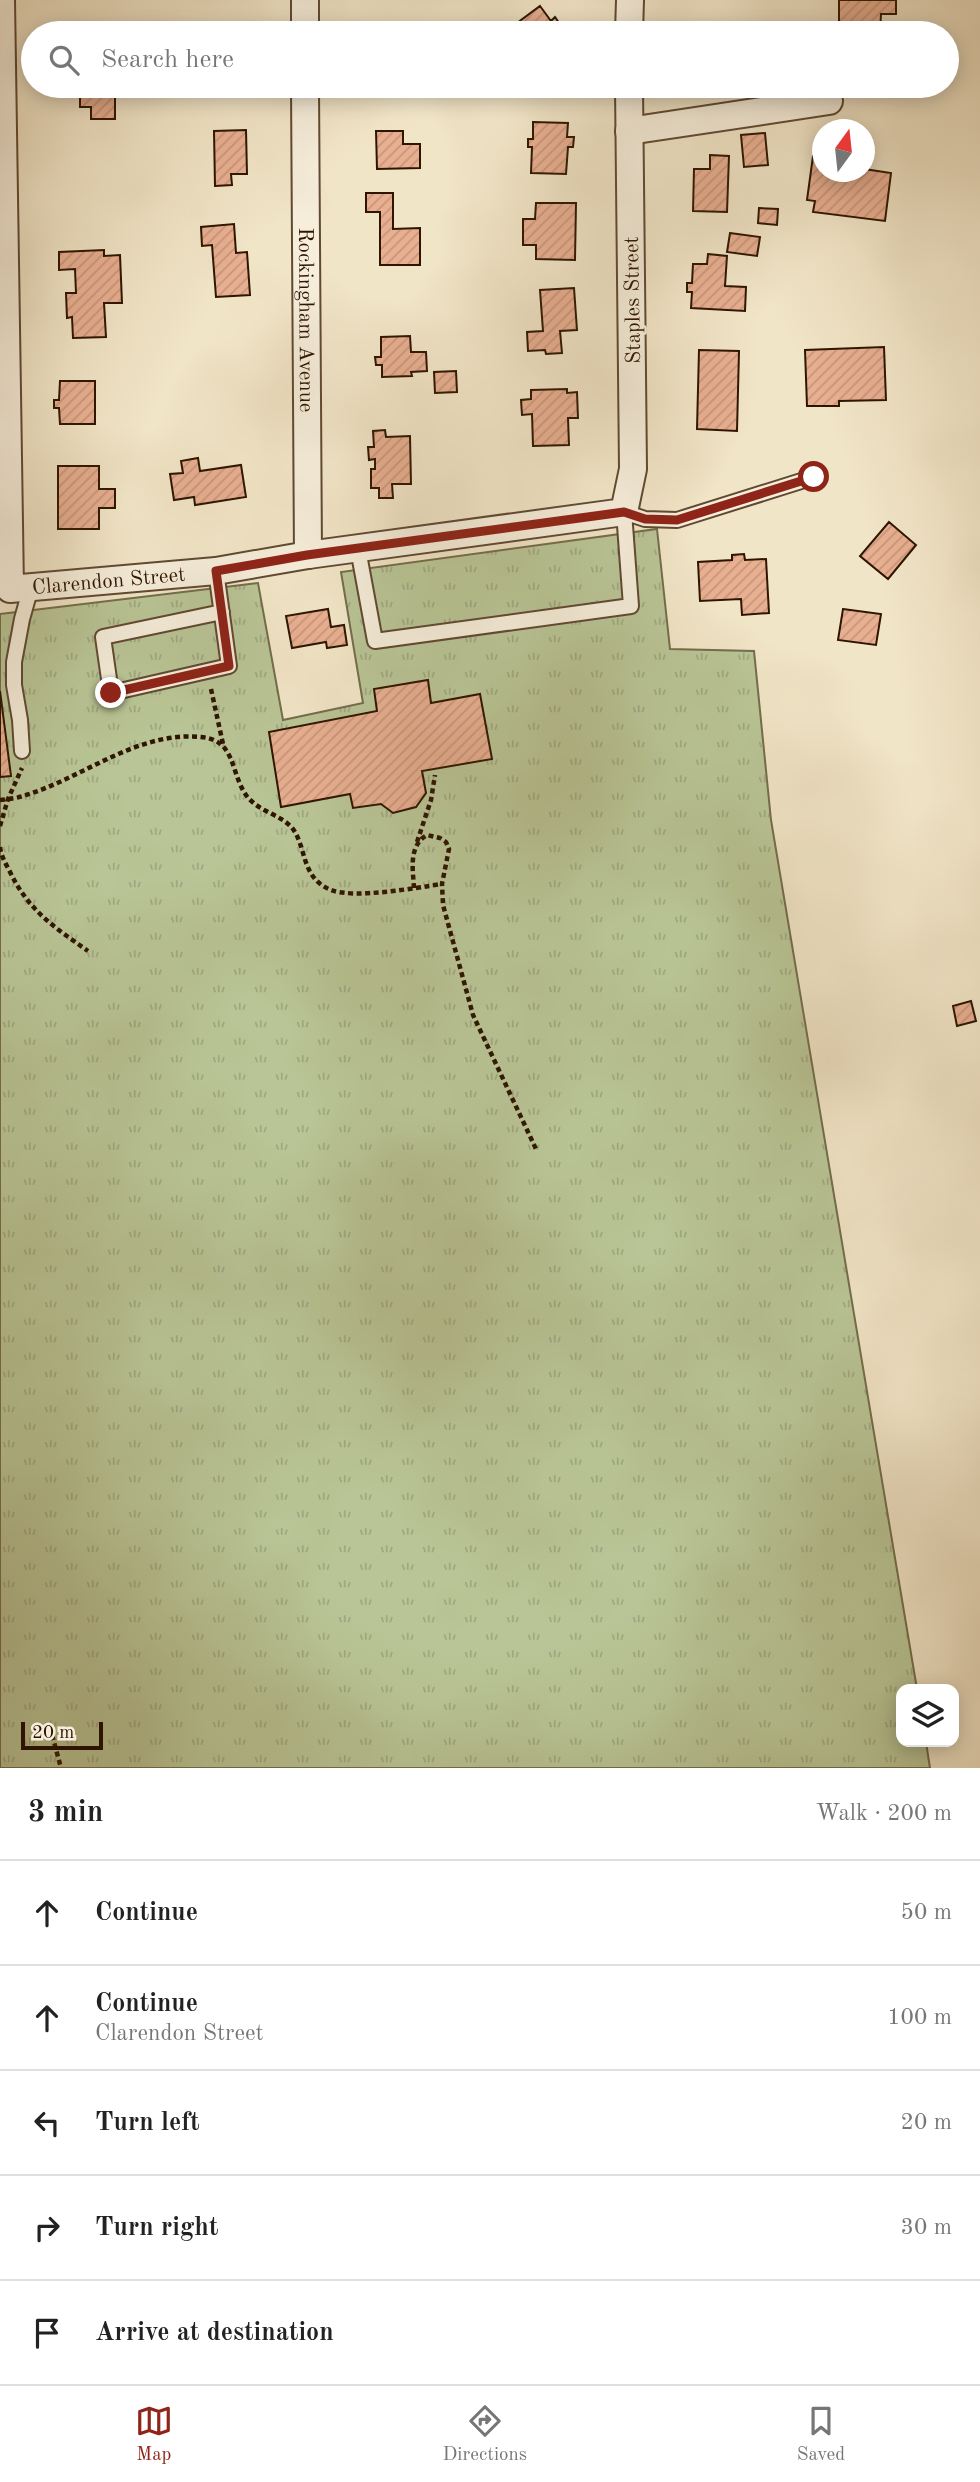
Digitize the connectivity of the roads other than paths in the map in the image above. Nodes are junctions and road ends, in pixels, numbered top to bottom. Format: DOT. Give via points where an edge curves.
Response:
graph roads {
  1 [pos="1,0"];
  2 [pos="305,0"];
  3 [pos="629,0"];
  4 [pos="305,21"];
  5 [pos="629,21"];
  6 [pos="305,98"];
  7 [pos="629,98"];
  8 [pos="829,101"];
  9 [pos="629,131"];
  10 [pos="814,477"];
  11 [pos="624,512"];
  12 [pos="358,549"];
  13 [pos="307,555"];
  14 [pos="216,571"];
  15 [pos="20,588"];
  16 [pos="222,612"];
  17 [pos="22,751"];
  1 -- 15 [label="street"];
  2 -- 4 [label="street"];
  3 -- 5 [label="street"];
  6 -- 13 [label="street, Rockingham Avenue"];
  7 -- 9 [label="street, Staples Street"];
  8 -- 9 [label="street"];
  9 -- 11 [label="street, Staples Street" via="633,469"];
  10 -- 11 [label="lane" via="677,520 645,519"];
  11 -- 12 [label="street, Clarendon Street"];
  11 -- 12 [label="lane" via="631,606 375,641"];
  12 -- 13 [label="street, Clarendon Street"];
  13 -- 14 [label="street, Clarendon Street"];
  14 -- 15 [label="street, Clarendon Street"];
  14 -- 16 [label="lane"];
  15 -- 17 [label="lane" via="22,620 14,685"];
  16 -- 16 [label="lane" via="229,666 111,693 103,637"];
}
